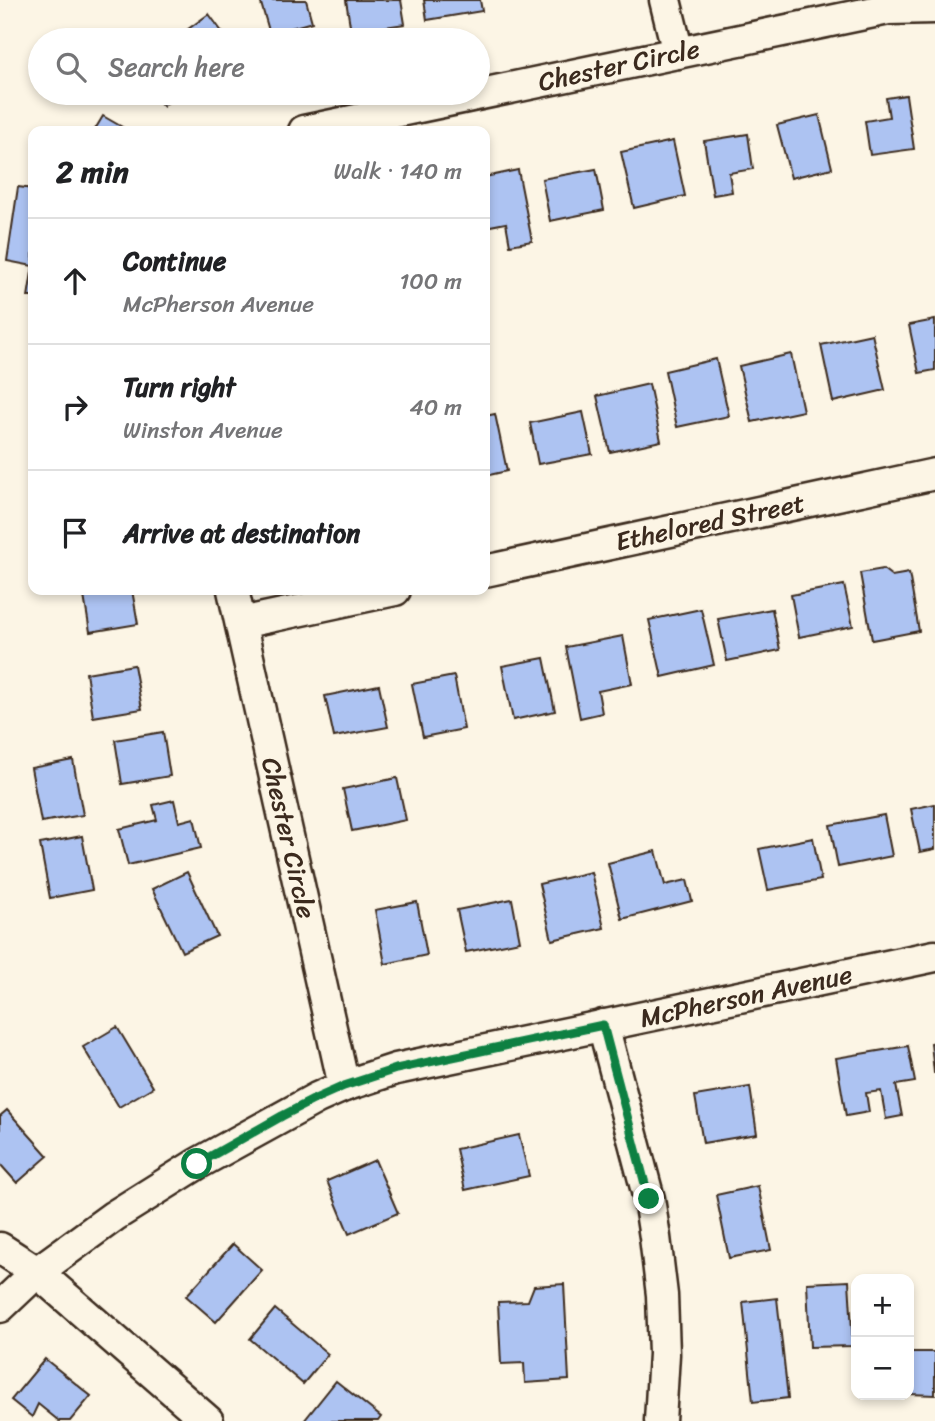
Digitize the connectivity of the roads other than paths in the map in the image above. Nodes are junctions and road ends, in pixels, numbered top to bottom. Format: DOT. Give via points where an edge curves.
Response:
graph roads {
  1 [pos="665,0"];
  2 [pos="935,8"];
  3 [pos="678,53"];
  4 [pos="490,92"];
  5 [pos="429,105"];
  6 [pos="328,126"];
  7 [pos="935,474"];
  8 [pos="490,569"];
  9 [pos="234,595"];
  10 [pos="372,595"];
  11 [pos="241,623"];
  12 [pos="935,957"];
  13 [pos="603,1025"];
  14 [pos="344,1086"];
  15 [pos="0,1248"];
  16 [pos="37,1272"];
  17 [pos="0,1307"];
  18 [pos="208,1421"];
  19 [pos="660,1421"];
  1 -- 3 [label="street"];
  2 -- 3 [label="street, Chester Circle" via="888,9"];
  3 -- 4 [label="street, Chester Circle"];
  5 -- 6 [label="street, Chester Circle"];
  7 -- 8 [label="street, Ethelored Street"];
  9 -- 11 [label="street, Chester Circle"];
  10 -- 11 [label="street"];
  11 -- 14 [label="street, Chester Circle"];
  12 -- 13 [label="street, McPherson Avenue"];
  13 -- 14 [label="street, McPherson Avenue" via="396,1069"];
  13 -- 19 [label="street" via="655,1237 664,1354"];
  14 -- 16 [label="street, McPherson Avenue" via="197,1164"];
  15 -- 16 [label="street"];
  16 -- 17 [label="street, McPherson Avenue"];
  16 -- 18 [label="street"];
}
